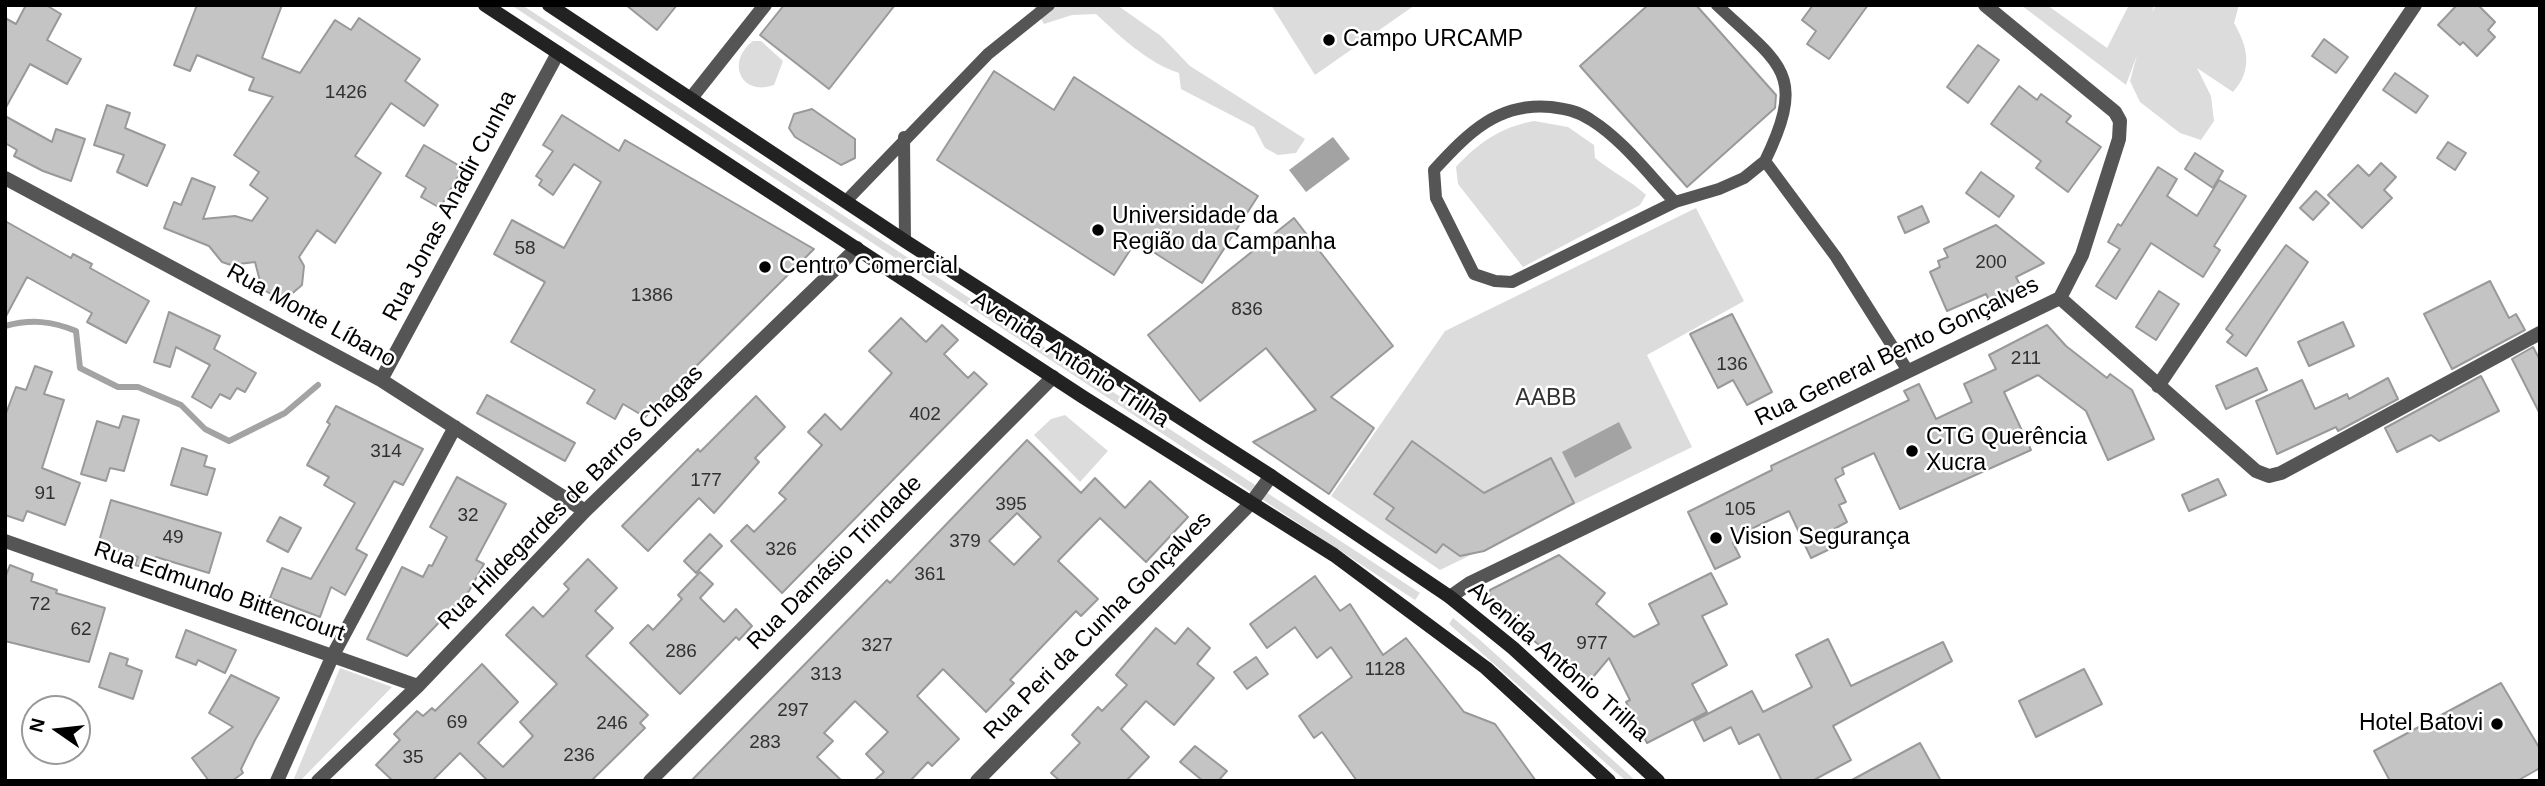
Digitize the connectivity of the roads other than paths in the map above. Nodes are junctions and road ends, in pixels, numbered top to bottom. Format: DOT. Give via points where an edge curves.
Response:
graph roads {
  1 [pos="485,5"];
  2 [pos="549,5"];
  3 [pos="765,5"];
  4 [pos="1049,5"];
  5 [pos="1717,5"];
  6 [pos="1985,5"];
  7 [pos="2415,5"];
  8 [pos="558,53"];
  9 [pos="692,97"];
  10 [pos="904,137"];
  11 [pos="1766,161"];
  12 [pos="5,178"];
  13 [pos="847,200"];
  14 [pos="1675,202"];
  15 [pos="905,241"];
  16 [pos="857,248"];
  17 [pos="2060,298"];
  18 [pos="2540,333"];
  19 [pos="1908,371"];
  20 [pos="1053,377"];
  21 [pos="381,380"];
  22 [pos="2158,386"];
  23 [pos="455,427"];
  24 [pos="1271,477"];
  25 [pos="1252,502"];
  26 [pos="585,511"];
  27 [pos="5,541"];
  28 [pos="1450,597"];
  29 [pos="334,655"];
  30 [pos="418,686"];
  31 [pos="277,781"];
  32 [pos="317,781"];
  33 [pos="650,781"];
  34 [pos="977,781"];
  35 [pos="1609,781"];
  36 [pos="1658,781"];
  1 -- 8 [label="main road, Avenida Antônio Trilha"];
  2 -- 9 [label="main road, Avenida Antônio Trilha"];
  3 -- 9 [label="street"];
  4 -- 10 [label="lane" via="988,54"];
  5 -- 11 [label="lane" via="1776,62 1786,79 1787,102"];
  6 -- 17 [label="street" via="2115,112 2120,121 2119,139 2082,256"];
  7 -- 22 [label="street"];
  8 -- 16 [label="main road, Avenida Antônio Trilha"];
  8 -- 21 [label="street, Rua Jonas Anadir Cunha"];
  9 -- 13 [label="main road, Avenida Antônio Trilha"];
  10 -- 13 [label="lane"];
  10 -- 15 [label="lane"];
  11 -- 14 [label="lane" via="1744,178"];
  11 -- 19 [label="lane" via="1836,257"];
  12 -- 21 [label="street, Rua Monte Líbano"];
  13 -- 15 [label="main road, Avenida Antônio Trilha"];
  14 -- 14 [label="lane" via="1512,282 1495,281 1475,274 1436,198 1434,170 1488,119 1528,105 1571,110 1592,120"];
  15 -- 24 [label="main road, Avenida Antônio Trilha"];
  16 -- 20 [label="main road, Avenida Antônio Trilha"];
  16 -- 26 [label="street, Rua Hildegardes de Barros Chagas"];
  17 -- 19 [label="street, Rua General Bento Gonçalves"];
  17 -- 22 [label="street, Rua General Bento Gonçalves"];
  18 -- 22 [label="street, Rua General Bento Gonçalves" via="2269,476 2256,471"];
  19 -- 28 [label="street, Rua General Bento Gonçalves"];
  20 -- 25 [label="main road, Avenida Antônio Trilha"];
  20 -- 33 [label="street, Rua Damásio Trindade"];
  21 -- 23 [label="street, Rua Monte Líbano"];
  23 -- 26 [label="street, Rua Monte Líbano"];
  23 -- 29 [label="street"];
  24 -- 25 [label="street, Rua Peri da Cunha Gonçalves"];
  24 -- 28 [label="main road, Avenida Antônio Trilha"];
  25 -- 34 [label="street, Rua Peri da Cunha Gonçalves"];
  25 -- 35 [label="main road, Avenida Antônio Trilha" via="1334,555 1486,668"];
  26 -- 30 [label="street, Rua Hildegardes de Barros Chagas"];
  27 -- 29 [label="street, Rua Edmundo Bittencourt"];
  28 -- 36 [label="main road, Avenida Antônio Trilha" via="1513,648"];
  29 -- 30 [label="street, Rua Edmundo Bittencourt"];
  29 -- 31 [label="street"];
  30 -- 32 [label="street, Rua Hildegardes de Barros Chagas"];
}
